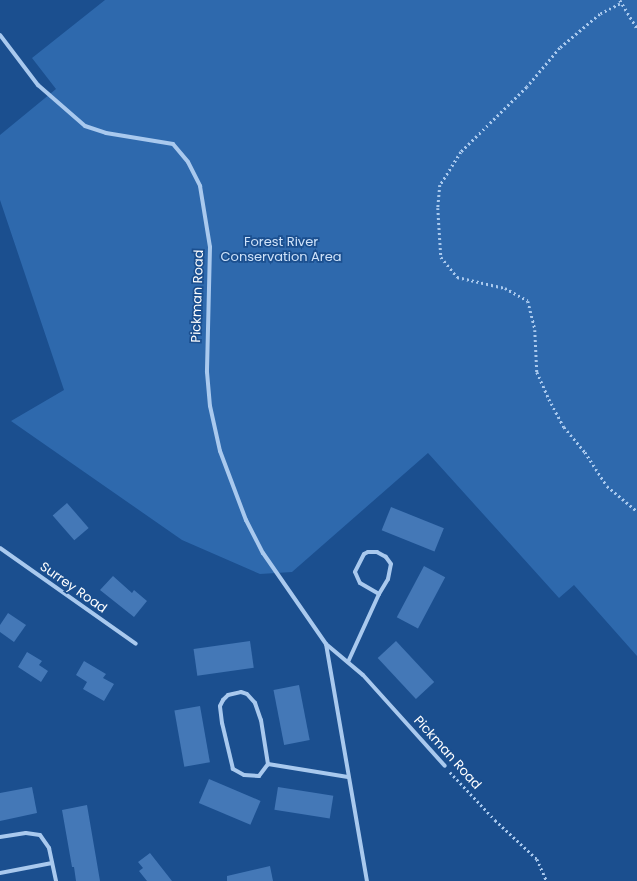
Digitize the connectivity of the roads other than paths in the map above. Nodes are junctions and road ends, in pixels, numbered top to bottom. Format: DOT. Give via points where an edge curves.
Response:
graph roads {
  1 [pos="0,35"];
  2 [pos="0,548"];
  3 [pos="379,594"];
  4 [pos="136,644"];
  5 [pos="326,644"];
  6 [pos="348,662"];
  7 [pos="268,764"];
  8 [pos="445,766"];
  9 [pos="348,777"];
  10 [pos="0,837"];
  11 [pos="52,863"];
  12 [pos="0,873"];
  13 [pos="56,881"];
  14 [pos="367,881"];
  1 -- 5 [label="street, Pickman Road" via="38,85 85,126 106,133 174,144 188,162 200,186 210,247 206,372 220,451 246,520 263,553"];
  2 -- 4 [label="street, Surrey Road"];
  3 -- 3 [label="street" via="388,579 390,564 381,554 368,552 364,554 355,572 360,583"];
  3 -- 6 [label="street"];
  5 -- 6 [label="street, Pickman Road"];
  5 -- 9 [label="street, Pickman Road"];
  6 -- 8 [label="street, Pickman Road" via="363,675"];
  7 -- 7 [label="street" via="261,720 255,703 247,694 241,692 228,695 220,706 233,769 244,775 259,776"];
  7 -- 9 [label="street"];
  9 -- 14 [label="street, Pickman Road"];
  10 -- 11 [label="street" via="26,833 40,835 49,848"];
  11 -- 12 [label="street"];
  11 -- 13 [label="street"];
}
